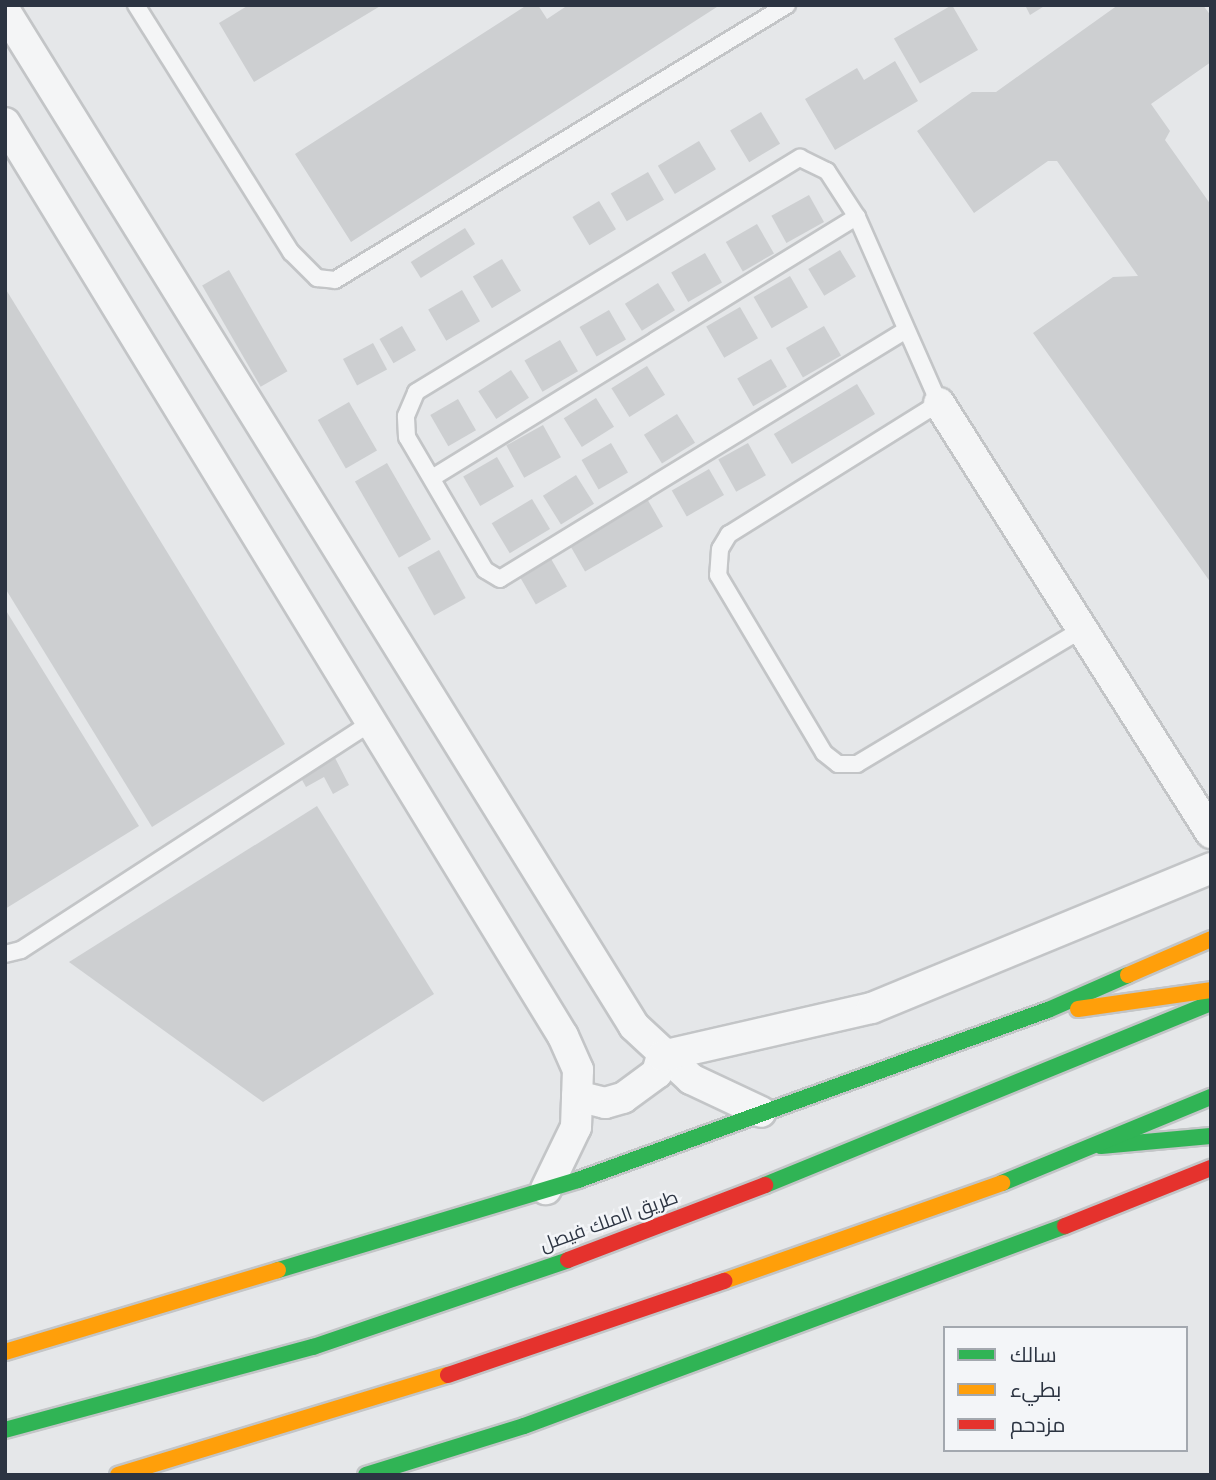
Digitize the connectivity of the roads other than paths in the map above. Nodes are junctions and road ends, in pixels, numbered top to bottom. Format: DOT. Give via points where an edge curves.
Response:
graph roads {
  1 [pos="136,5"];
  2 [pos="787,5"];
  3 [pos="5,11"];
  4 [pos="5,123"];
  5 [pos="857,217"];
  6 [pos="906,330"];
  7 [pos="939,402"];
  8 [pos="432,478"];
  9 [pos="1084,628"];
  10 [pos="372,722"];
  11 [pos="1211,833"];
  12 [pos="1211,868"];
  13 [pos="1211,939"];
  14 [pos="5,954"];
  15 [pos="1211,990"];
  16 [pos="1211,1003"];
  17 [pos="1048,1010"];
  18 [pos="662,1056"];
  19 [pos="577,1096"];
  20 [pos="1211,1097"];
  21 [pos="761,1112"];
  22 [pos="1211,1136"];
  23 [pos="1101,1146"];
  24 [pos="1211,1168"];
  25 [pos="546,1189"];
  26 [pos="5,1352"];
  27 [pos="5,1430"];
  28 [pos="118,1475"];
  29 [pos="366,1475"];
  1 -- 2 [label="lane" via="291,252 317,278 335,280"];
  3 -- 18 [label="street" via="627,1014"];
  4 -- 10 [label="street"];
  5 -- 6 [label="lane"];
  5 -- 8 [label="lane"];
  5 -- 8 [label="lane" via="827,171 800,158 427,385 416,392 406,416 407,437"];
  6 -- 7 [label="lane"];
  6 -- 8 [label="lane" via="500,579 485,570"];
  7 -- 9 [label="street"];
  7 -- 9 [label="lane" via="729,534 720,549 718,575 824,753 838,764 857,764"];
  9 -- 11 [label="street"];
  10 -- 14 [label="lane" via="21,950"];
  10 -- 19 [label="street" via="563,1036 578,1070"];
  12 -- 18 [label="street" via="872,1008"];
  13 -- 17 [label="main road"];
  15 -- 17 [label="main road" via="1123,1005"];
  16 -- 27 [label="main road, طريق الملك فيصل" via="832,1159 568,1259 313,1347"];
  17 -- 21 [label="main road"];
  18 -- 19 [label="street" via="657,1073 623,1098 604,1103"];
  18 -- 21 [label="street" via="691,1079"];
  19 -- 25 [label="street" via="576,1127"];
  20 -- 23 [label="main road"];
  21 -- 25 [label="main road"];
  22 -- 23 [label="main road"];
  23 -- 28 [label="main road" via="969,1197 486,1363"];
  24 -- 29 [label="main road" via="920,1283 524,1426"];
  25 -- 26 [label="main road"];
}
